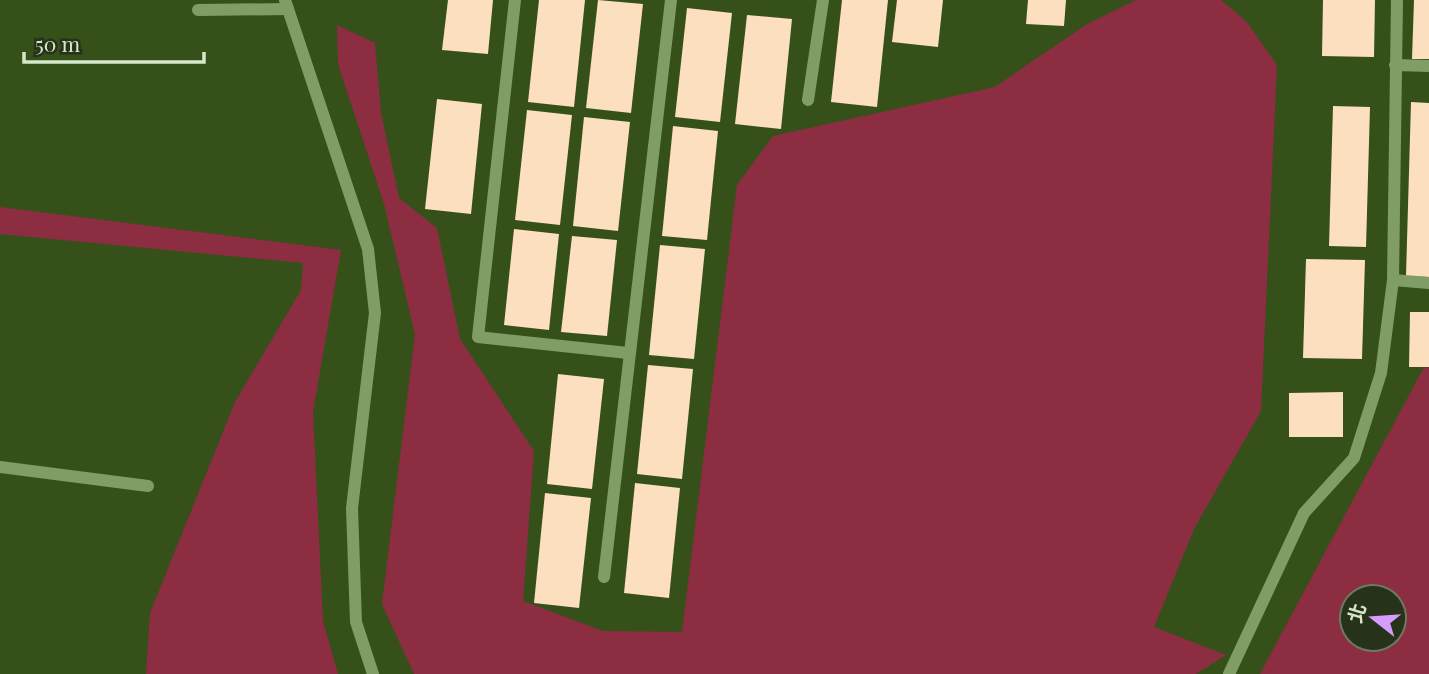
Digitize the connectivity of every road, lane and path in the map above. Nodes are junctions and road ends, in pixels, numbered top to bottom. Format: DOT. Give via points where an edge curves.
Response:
graph roads {
  1 [pos="515,0"];
  2 [pos="671,0"];
  3 [pos="823,0"];
  4 [pos="1397,0"];
  5 [pos="286,5"];
  6 [pos="198,10"];
  7 [pos="1395,65"];
  8 [pos="1429,66"];
  9 [pos="808,100"];
  10 [pos="1393,279"];
  11 [pos="1429,283"];
  12 [pos="628,353"];
  13 [pos="0,467"];
  14 [pos="148,486"];
  15 [pos="604,577"];
  16 [pos="373,674"];
  17 [pos="1229,674"];
  1 -- 12 [label="lane" via="478,337"];
  2 -- 12 [label="lane"];
  3 -- 9 [label="lane"];
  4 -- 7 [label="lane"];
  5 -- 6 [label="lane"];
  5 -- 16 [label="lane" via="368,249 375,313 352,508 356,622"];
  7 -- 8 [label="lane"];
  7 -- 10 [label="lane"];
  10 -- 11 [label="lane"];
  10 -- 17 [label="lane" via="1381,373 1354,458 1304,513"];
  12 -- 15 [label="lane"];
  13 -- 14 [label="lane"];
}
